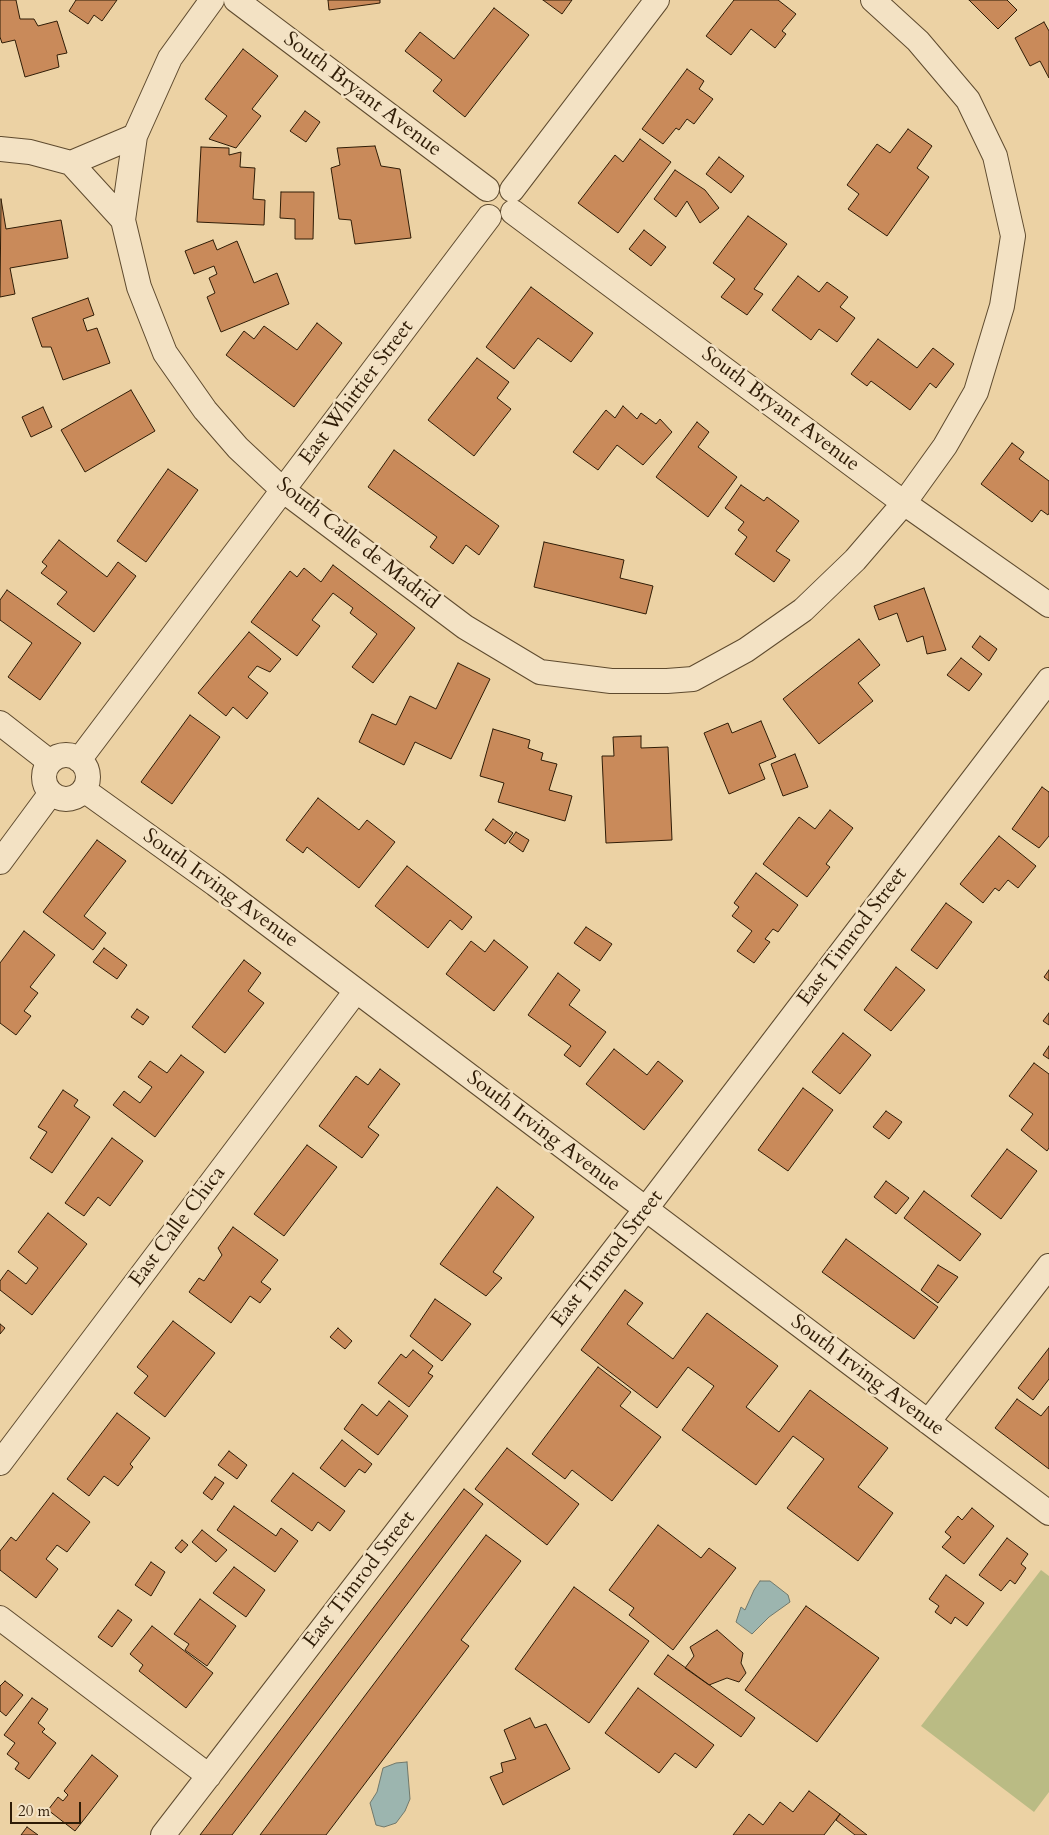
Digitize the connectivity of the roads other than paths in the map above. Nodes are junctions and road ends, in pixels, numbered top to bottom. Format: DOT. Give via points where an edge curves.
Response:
graph roads {
  1 [pos="212,0"];
  2 [pos="236,0"];
  3 [pos="657,0"];
  4 [pos="873,0"];
  5 [pos="135,136"];
  6 [pos="0,149"];
  7 [pos="71,163"];
  8 [pos="487,189"];
  9 [pos="513,201"];
  10 [pos="489,217"];
  11 [pos="123,220"];
  12 [pos="284,491"];
  13 [pos="904,503"];
  14 [pos="1049,605"];
  15 [pos="1049,680"];
  16 [pos="0,723"];
  17 [pos="79,760"];
  18 [pos="50,762"];
  19 [pos="84,790"];
  20 [pos="51,793"];
  21 [pos="0,862"];
  22 [pos="356,991"];
  23 [pos="645,1210"];
  24 [pos="1049,1266"];
  25 [pos="928,1422"];
  26 [pos="0,1463"];
  27 [pos="1049,1513"];
  28 [pos="0,1618"];
  29 [pos="209,1776"];
  30 [pos="163,1835"];
  1 -- 5 [label="street, South Calle de Madrid" via="170,58"];
  2 -- 8 [label="street, South Bryant Avenue"];
  3 -- 9 [label="street"];
  4 -- 13 [label="street, South Calle de Madrid" via="918,41 968,100 994,156 1013,236 1002,306 976,392 945,446"];
  5 -- 7 [label="street"];
  5 -- 11 [label="street, South Calle de Madrid"];
  6 -- 7 [label="street" via="30,152"];
  7 -- 11 [label="street"];
  8 -- 9 [label="street" via="498,184"];
  8 -- 10 [label="street" via="481,204"];
  9 -- 10 [label="street" via="502,220"];
  9 -- 13 [label="street, South Bryant Avenue"];
  10 -- 12 [label="street, East Whittier Street"];
  11 -- 12 [label="street, South Calle de Madrid" via="139,288 165,353 205,410 238,448"];
  12 -- 13 [label="street, South Calle de Madrid" via="465,627 540,672 611,680 693,679 746,650 803,610 855,560"];
  12 -- 17 [label="street, East Whittier Street"];
  13 -- 14 [label="street, South Bryant Avenue"];
  15 -- 23 [label="street, East Timrod Street"];
  16 -- 18 [label="street"];
  17 -- 18 [label="street" via="70,755"];
  17 -- 19 [label="street" via="88,775"];
  18 -- 20 [label="street" via="44,774"];
  19 -- 20 [label="street" via="72,798 57,797"];
  19 -- 22 [label="street, South Irving Avenue" via="216,884"];
  20 -- 21 [label="street"];
  22 -- 23 [label="street, South Irving Avenue"];
  22 -- 26 [label="street, East Calle Chica"];
  23 -- 25 [label="street, South Irving Avenue"];
  23 -- 29 [label="street, East Timrod Street"];
  24 -- 25 [label="street"];
  25 -- 27 [label="street, South Irving Avenue"];
  28 -- 29 [label="street"];
  29 -- 30 [label="street, East Timrod Street"];
}
